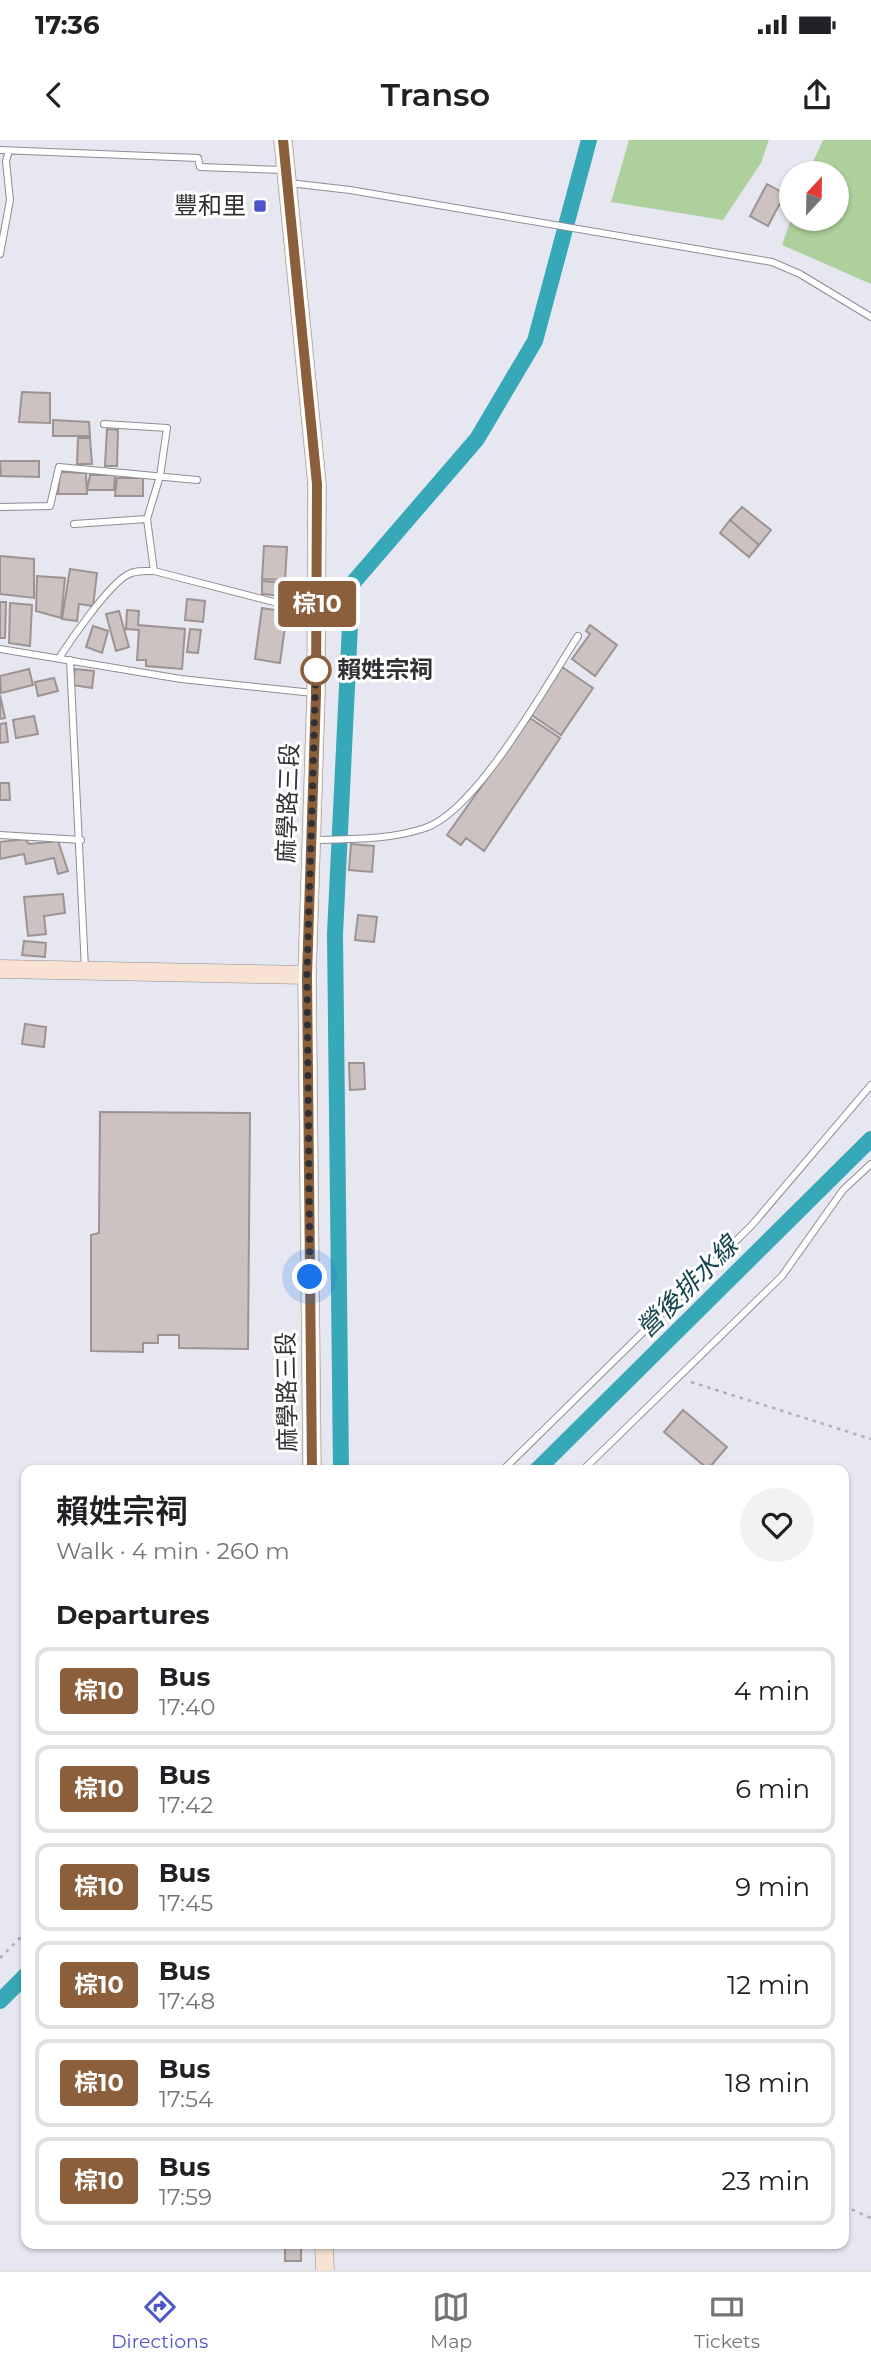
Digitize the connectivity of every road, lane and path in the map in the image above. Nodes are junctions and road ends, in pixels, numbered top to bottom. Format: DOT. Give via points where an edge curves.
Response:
graph roads {
  1 [pos="283,140"];
  2 [pos="0,150"];
  3 [pos="9,152"];
  4 [pos="284,176"];
  5 [pos="0,254"];
  6 [pos="871,317"];
  7 [pos="104,424"];
  8 [pos="160,476"];
  9 [pos="197,480"];
  10 [pos="0,507"];
  11 [pos="147,519"];
  12 [pos="74,524"];
  13 [pos="154,571"];
  14 [pos="317,613"];
  15 [pos="578,636"];
  16 [pos="0,649"];
  17 [pos="59,657"];
  18 [pos="70,660"];
  19 [pos="316,694"];
  20 [pos="0,835"];
  21 [pos="311,839"];
  22 [pos="81,840"];
  23 [pos="0,969"];
  24 [pos="85,970"];
  25 [pos="307,975"];
  26 [pos="871,1085"];
  27 [pos="871,1164"];
  28 [pos="675,1377"];
  29 [pos="871,1439"];
  30 [pos="313,1465"];
  31 [pos="508,1465"];
  32 [pos="588,1465"];
  33 [pos="21,1937"];
  34 [pos="0,1958"];
  35 [pos="849,2208"];
  36 [pos="871,2218"];
  37 [pos="324,2249"];
  38 [pos="326,2270"];
  1 -- 4 [label="main road, 麻學路三段"];
  2 -- 3 [label="lane"];
  3 -- 4 [label="lane" via="198,159 200,167"];
  3 -- 5 [label="lane" via="9,200"];
  4 -- 6 [label="lane" via="772,262"];
  4 -- 14 [label="main road, 麻學路三段" via="317,484"];
  7 -- 8 [label="lane" via="167,428"];
  8 -- 9 [label="lane"];
  8 -- 10 [label="lane" via="59,467 50,506"];
  8 -- 11 [label="lane"];
  11 -- 12 [label="lane"];
  11 -- 13 [label="lane"];
  13 -- 14 [label="lane"];
  13 -- 17 [label="lane" via="125,576"];
  14 -- 19 [label="main road, 麻學路三段"];
  15 -- 21 [label="lane" via="498,759 458,806 428,828 370,838"];
  16 -- 17 [label="lane"];
  17 -- 18 [label="lane"];
  18 -- 19 [label="lane" via="181,679"];
  18 -- 22 [label="lane"];
  19 -- 21 [label="main road, 麻學路三段"];
  20 -- 22 [label="lane"];
  21 -- 25 [label="main road, 麻學路三段"];
  22 -- 24 [label="lane"];
  23 -- 24 [label="main road"];
  24 -- 25 [label="main road"];
  25 -- 30 [label="main road, 麻學路三段"];
  26 -- 31 [label="lane" via="752,1225"];
  27 -- 28 [label="lane" via="843,1190 782,1276"];
  28 -- 29 [label="path"];
  28 -- 32 [label="lane"];
  33 -- 34 [label="path"];
  35 -- 36 [label="path"];
  37 -- 38 [label="main road"];
}
